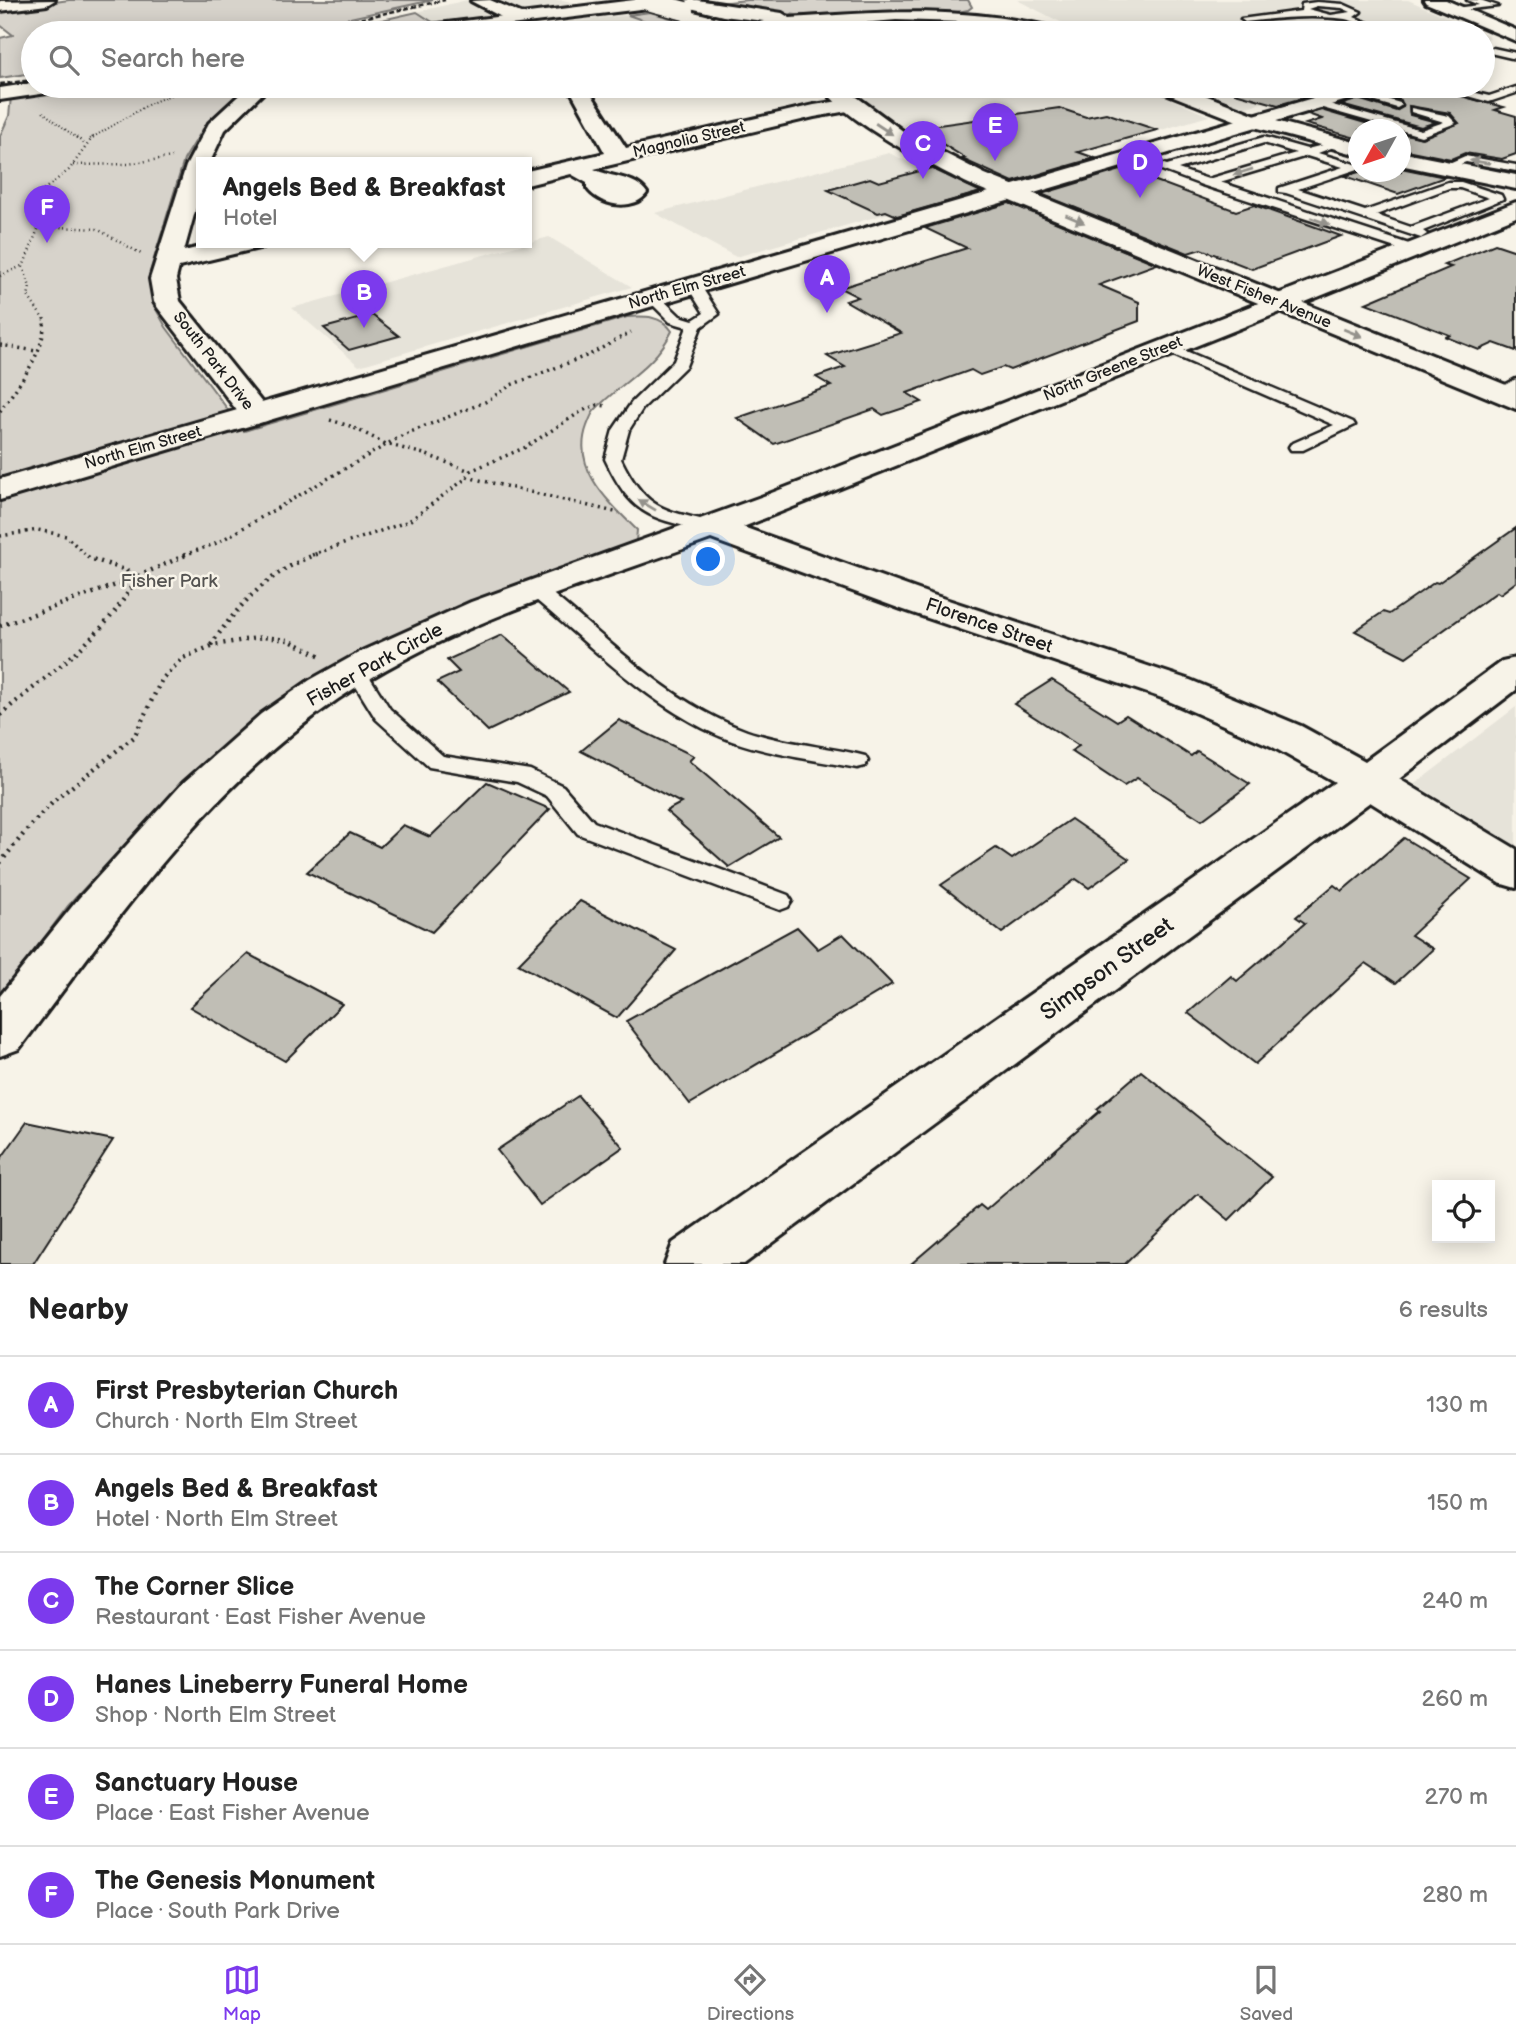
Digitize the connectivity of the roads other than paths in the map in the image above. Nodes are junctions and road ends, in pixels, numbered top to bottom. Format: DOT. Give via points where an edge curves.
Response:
graph roads {
  1 [pos="47,0"];
  2 [pos="644,0"];
  3 [pos="1470,0"];
  4 [pos="480,1"];
  5 [pos="982,3"];
  6 [pos="678,4"];
  7 [pos="1441,4"];
  8 [pos="0,6"];
  9 [pos="1024,8"];
  10 [pos="1310,13"];
  11 [pos="535,16"];
  12 [pos="517,18"];
  13 [pos="962,18"];
  14 [pos="819,19"];
  15 [pos="1244,19"];
  16 [pos="495,21"];
  17 [pos="538,21"];
  18 [pos="724,21"];
  19 [pos="797,21"];
  20 [pos="988,21"];
  21 [pos="1048,21"];
  22 [pos="1361,21"];
  23 [pos="1481,21"];
  24 [pos="1495,27"];
  25 [pos="1516,36"];
  26 [pos="1516,44"];
  27 [pos="1495,50"];
  28 [pos="1495,53"];
  29 [pos="1516,56"];
  30 [pos="1516,90"];
  31 [pos="21,91"];
  32 [pos="0,94"];
  33 [pos="1495,97"];
  34 [pos="247,98"];
  35 [pos="584,98"];
  36 [pos="844,98"];
  37 [pos="1196,98"];
  38 [pos="1332,98"];
  39 [pos="1373,98"];
  40 [pos="1315,103"];
  41 [pos="852,105"];
  42 [pos="1397,105"];
  43 [pos="1415,110"];
  44 [pos="1254,121"];
  45 [pos="1191,140"];
  46 [pos="1335,143"];
  47 [pos="1348,146"];
  48 [pos="1226,151"];
  49 [pos="1307,153"];
  50 [pos="622,156"];
  51 [pos="201,157"];
  52 [pos="1131,157"];
  53 [pos="1411,160"];
  54 [pos="574,167"];
  55 [pos="1445,167"];
  56 [pos="1516,168"];
  57 [pos="196,169"];
  58 [pos="1166,169"];
  59 [pos="532,177"];
  60 [pos="598,180"];
  61 [pos="1516,182"];
  62 [pos="1206,183"];
  63 [pos="1287,189"];
  64 [pos="1012,192"];
  65 [pos="1256,199"];
  66 [pos="1458,213"];
  67 [pos="1365,215"];
  68 [pos="1504,216"];
  69 [pos="1412,240"];
  70 [pos="228,248"];
  71 [pos="169,262"];
  72 [pos="694,286"];
  73 [pos="653,298"];
  74 [pos="1279,303"];
  75 [pos="695,325"];
  76 [pos="1167,347"];
  77 [pos="1510,392"];
  78 [pos="256,415"];
  79 [pos="1297,447"];
  80 [pos="0,490"];
  81 [pos="710,527"];
  82 [pos="537,590"];
  83 [pos="1516,670"];
  84 [pos="357,672"];
  85 [pos="858,761"];
  86 [pos="1368,781"];
  87 [pos="1516,871"];
  88 [pos="780,901"];
  89 [pos="0,1034"];
  90 [pos="695,1264"];
  1 -- 8 [label="street"];
  2 -- 6 [label="street, bridge"];
  3 -- 7 [label="lane"];
  3 -- 7 [label="lane" via="1494,6"];
  4 -- 12 [label="street"];
  5 -- 13 [label="street" via="980,9"];
  6 -- 11 [label="street"];
  6 -- 14 [label="street" via="766,17"];
  6 -- 18 [label="street"];
  7 -- 23 [label="street"];
  9 -- 21 [label="street"];
  10 -- 15 [label="lane"];
  10 -- 22 [label="lane"];
  11 -- 12 [label="street"];
  11 -- 17 [label="street"];
  12 -- 16 [label="street"];
  13 -- 14 [label="street"];
  13 -- 20 [label="street"];
  14 -- 19 [label="street"];
  24 -- 25 [label="street"];
  26 -- 27 [label="street"];
  28 -- 29 [label="lane"];
  30 -- 33 [label="lane"];
  31 -- 32 [label="street"];
  34 -- 51 [label="street, South Park Drive" via="216,127"];
  35 -- 50 [label="street" via="613,149"];
  36 -- 41 [label="street, West Fisher Avenue"];
  37 -- 44 [label="street"];
  38 -- 40 [label="street, North Elm Street"];
  39 -- 42 [label="lane"];
  40 -- 43 [label="lane" via="1421,133 1451,123"];
  40 -- 44 [label="street, North Elm Street"];
  41 -- 50 [label="street, Magnolia Street"];
  41 -- 64 [label="street, West Fisher Avenue, one-way" via="918,149"];
  44 -- 45 [label="street, North Elm Street"];
  44 -- 46 [label="street"];
  45 -- 48 [label="lane"];
  45 -- 52 [label="street, North Elm Street"];
  46 -- 47 [label="street"];
  46 -- 49 [label="lane"];
  48 -- 49 [label="lane" via="1264,140"];
  48 -- 58 [label="lane"];
  49 -- 62 [label="lane, one-way"];
  49 -- 63 [label="lane" via="1355,167"];
  50 -- 54 [label="street, Magnolia Street"];
  52 -- 58 [label="lane"];
  52 -- 64 [label="street, North Elm Street"];
  53 -- 55 [label="street"];
  54 -- 59 [label="street, Magnolia Street"];
  54 -- 60 [label="street"];
  56 -- 55 [label="lane, one-way" via="1465,159"];
  55 -- 61 [label="street"];
  57 -- 71 [label="street, South Park Drive"];
  58 -- 62 [label="lane"];
  62 -- 65 [label="lane"];
  63 -- 65 [label="lane"];
  63 -- 67 [label="lane"];
  64 -- 72 [label="street, North Elm Street"];
  64 -- 74 [label="street, West Fisher Avenue, one-way"];
  65 -- 69 [label="lane, one-way"];
  66 -- 67 [label="lane" via="1497,197 1448,185"];
  66 -- 68 [label="lane"];
  66 -- 69 [label="lane"];
  67 -- 69 [label="lane"];
  68 -- 69 [label="street, North Greene Street" via="1439,240"];
  69 -- 74 [label="street, North Greene Street"];
  70 -- 71 [label="street"];
  71 -- 78 [label="street, South Park Drive" via="163,279 167,302"];
  72 -- 73 [label="street, North Elm Street"];
  72 -- 75 [label="lane, Florence Street" via="712,314"];
  73 -- 75 [label="lane" via="674,319"];
  73 -- 78 [label="street, North Elm Street"];
  74 -- 76 [label="street, North Greene Street"];
  74 -- 77 [label="street, West Fisher Avenue, one-way"];
  81 -- 75 [label="lane, Florence Street, one-way" via="667,517 637,500 613,459 621,430 637,405 681,363"];
  76 -- 79 [label="lane" via="1347,425"];
  76 -- 81 [label="street, North Greene Street"];
  78 -- 80 [label="street, North Elm Street"];
  81 -- 82 [label="street, Fisher Park Circle"];
  81 -- 86 [label="street, Florence Street" via="1176,689 1286,736"];
  82 -- 84 [label="street, Fisher Park Circle" via="462,617"];
  82 -- 85 [label="lane" via="673,701 701,718 767,746"];
  83 -- 86 [label="street, Simpson Street"];
  84 -- 88 [label="lane" via="383,714 437,762 522,775 555,791 586,828"];
  84 -- 89 [label="street, Fisher Park Circle" via="278,722 171,820"];
  86 -- 87 [label="street, Florence Street"];
  86 -- 90 [label="street, Simpson Street"];
}
